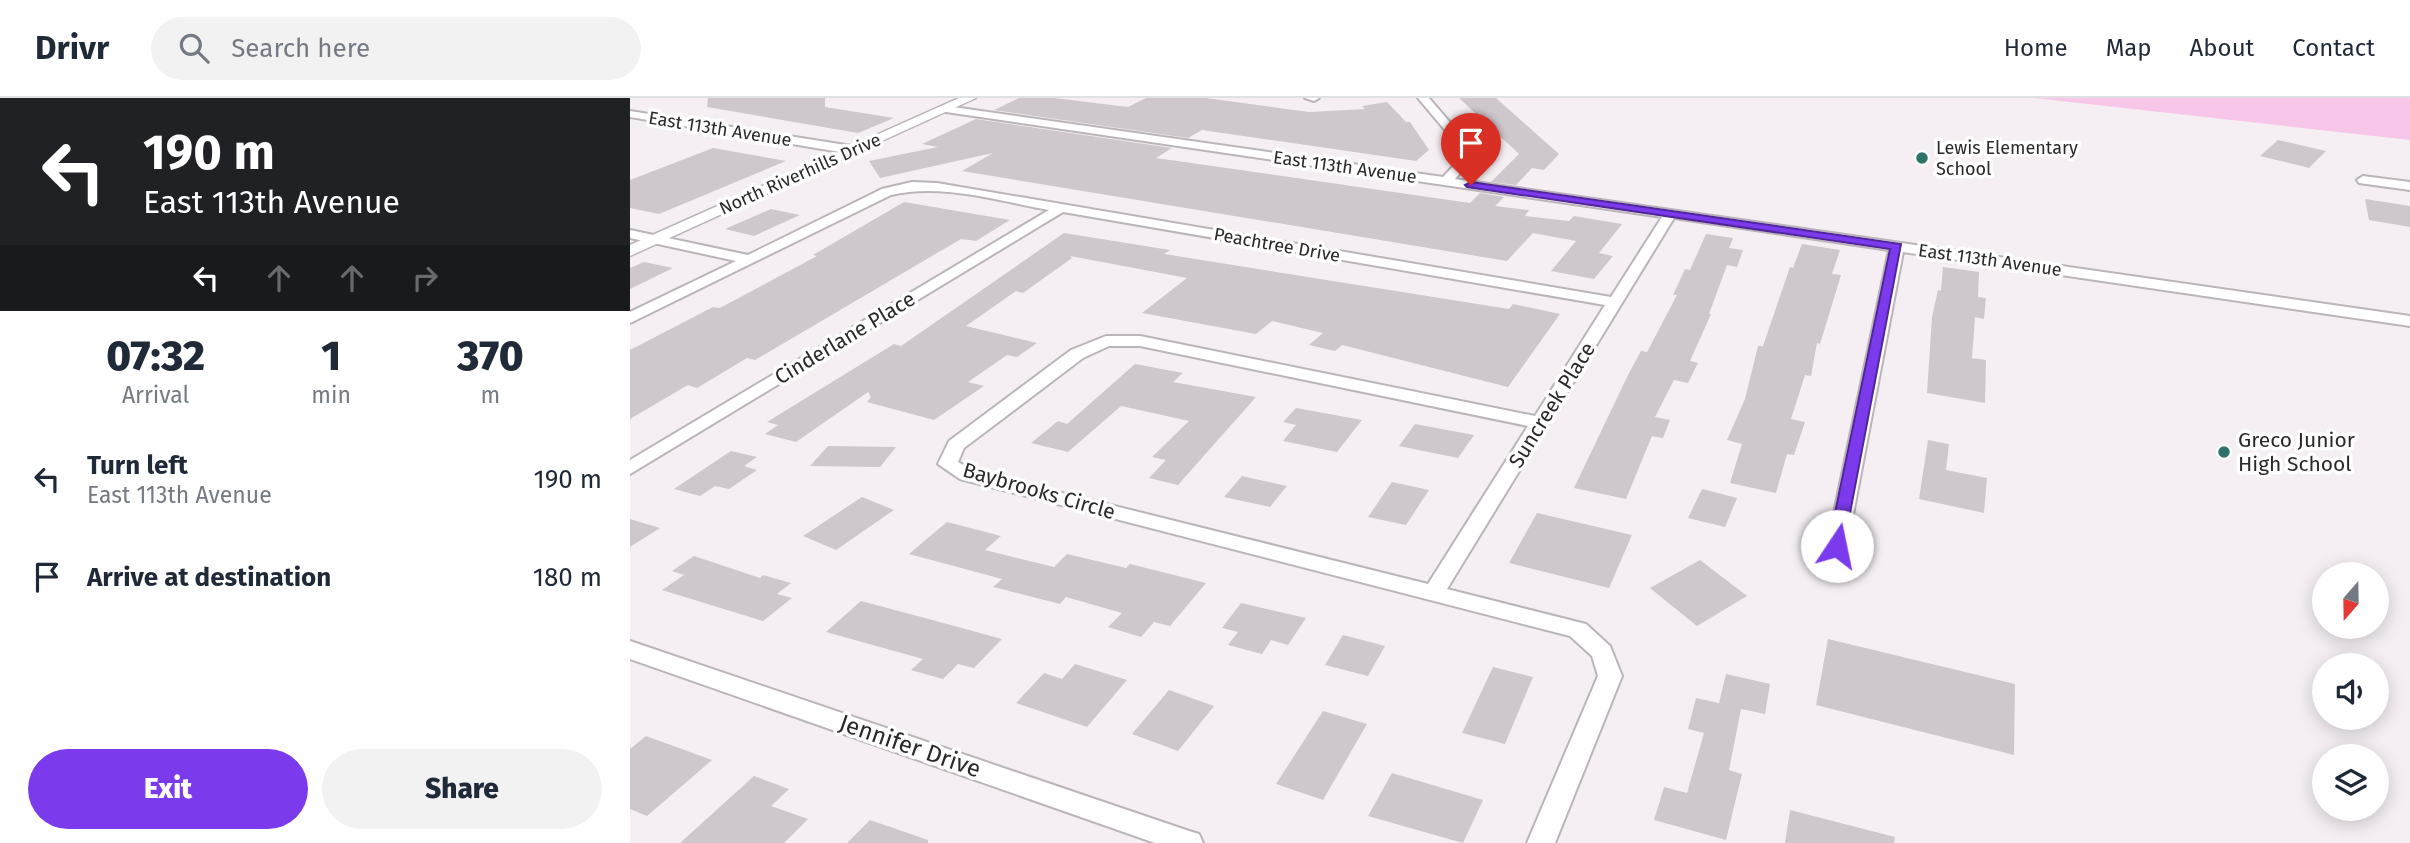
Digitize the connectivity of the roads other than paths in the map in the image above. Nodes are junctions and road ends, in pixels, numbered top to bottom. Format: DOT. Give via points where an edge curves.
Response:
graph roads {
  1 [pos="970,98"];
  2 [pos="1423,98"];
  3 [pos="946,109"];
  4 [pos="630,114"];
  5 [pos="852,150"];
  6 [pos="2363,180"];
  7 [pos="1446,181"];
  8 [pos="2410,186"];
  9 [pos="1061,208"];
  10 [pos="1670,214"];
  11 [pos="630,234"];
  12 [pos="655,240"];
  13 [pos="1897,247"];
  14 [pos="630,251"];
  15 [pos="749,259"];
  16 [pos="1616,302"];
  17 [pos="630,318"];
  18 [pos="2410,321"];
  19 [pos="1541,424"];
  20 [pos="630,468"];
  21 [pos="1837,546"];
  22 [pos="1432,595"];
  23 [pos="630,650"];
  24 [pos="1189,843"];
  25 [pos="1541,843"];
  1 -- 3 [label="street, North Riverhills Drive"];
  2 -- 7 [label="street" via="1471,154"];
  3 -- 5 [label="street, North Riverhills Drive"];
  3 -- 7 [label="street, East 113th Avenue"];
  4 -- 5 [label="street, East 113th Avenue"];
  5 -- 12 [label="street, North Riverhills Drive"];
  6 -- 8 [label="street"];
  7 -- 10 [label="street, East 113th Avenue"];
  9 -- 15 [label="street, Peachtree Drive" via="912,186 887,192"];
  9 -- 16 [label="street, Peachtree Drive"];
  9 -- 20 [label="street, Cinderlane Place"];
  10 -- 13 [label="street, East 113th Avenue"];
  10 -- 16 [label="street, Suncreek Place"];
  11 -- 12 [label="street"];
  12 -- 14 [label="street, North Riverhills Drive"];
  12 -- 15 [label="street"];
  13 -- 18 [label="street, East 113th Avenue"];
  13 -- 21 [label="street"];
  15 -- 17 [label="street"];
  16 -- 19 [label="street, Suncreek Place"];
  19 -- 22 [label="street, Suncreek Place"];
  19 -- 22 [label="street, Baybrooks Circle" via="1140,341 1106,341 1077,354 956,445 948,464 967,475"];
  22 -- 25 [label="street" via="1578,630 1602,652 1610,676"];
  23 -- 24 [label="street, Jennifer Drive"];
}
